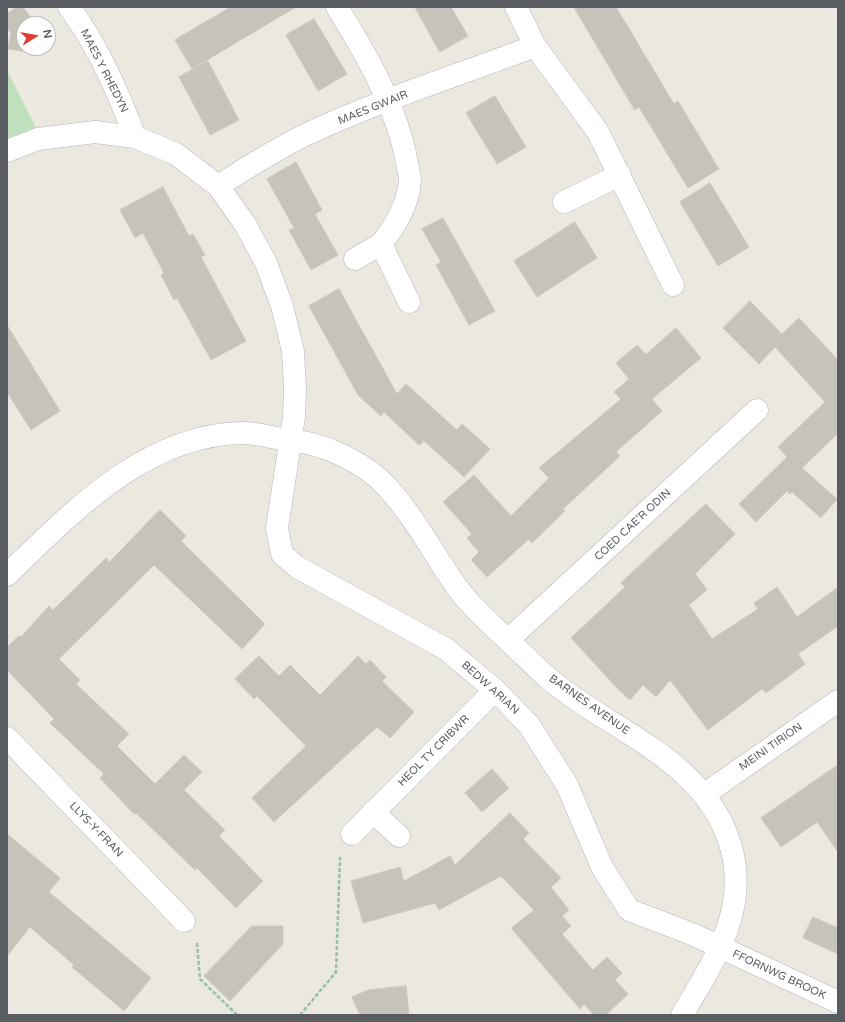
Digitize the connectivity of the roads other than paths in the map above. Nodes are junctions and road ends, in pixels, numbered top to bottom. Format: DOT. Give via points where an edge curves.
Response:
graph roads {
  1 [pos="69,7"];
  2 [pos="337,7"];
  3 [pos="516,7"];
  4 [pos="535,46"];
  5 [pos="387,101"];
  6 [pos="135,137"];
  7 [pos="7,150"];
  8 [pos="620,175"];
  9 [pos="218,186"];
  10 [pos="564,202"];
  11 [pos="381,244"];
  12 [pos="355,260"];
  13 [pos="673,285"];
  14 [pos="409,302"];
  15 [pos="757,410"];
  16 [pos="289,440"];
  17 [pos="7,575"];
  18 [pos="508,640"];
  19 [pos="495,690"];
  20 [pos="838,701"];
  21 [pos="7,738"];
  22 [pos="705,794"];
  23 [pos="373,812"];
  24 [pos="352,834"];
  25 [pos="399,836"];
  26 [pos="184,921"];
  27 [pos="720,948"];
  28 [pos="838,1002"];
  29 [pos="682,1015"];
  1 -- 6 [label="street, MAES Y RHEDYN" via="96,50"];
  2 -- 5 [label="street" via="361,47"];
  3 -- 4 [label="street"];
  4 -- 5 [label="street, MAES GWAIR"];
  4 -- 8 [label="street" via="598,132"];
  5 -- 9 [label="street, MAES GWAIR" via="305,136"];
  5 -- 11 [label="street" via="404,148 410,179 406,202 394,229"];
  6 -- 7 [label="street, BEDW ARIAN" via="95,132 38,139"];
  6 -- 9 [label="street, BEDW ARIAN" via="176,154"];
  8 -- 10 [label="street"];
  8 -- 13 [label="street"];
  9 -- 16 [label="street, BEDW ARIAN" via="249,231 266,264 282,306 294,366 294,417"];
  11 -- 12 [label="street"];
  11 -- 14 [label="street"];
  15 -- 18 [label="street, COED CAE'R ODIN"];
  16 -- 17 [label="street, BARNES AVENUE" via="245,433 186,441 159,452 94,494"];
  16 -- 18 [label="street, BARNES AVENUE" via="315,444 343,456 387,486 419,528 459,591"];
  16 -- 19 [label="street, BEDW ARIAN" via="277,528 282,554 297,567 446,649"];
  18 -- 22 [label="street, BARNES AVENUE" via="548,678 677,766"];
  19 -- 23 [label="street, HEOL TY CRIBWR"];
  19 -- 27 [label="street, BEDW ARIAN" via="529,725 567,785 602,867 629,910 692,934"];
  20 -- 22 [label="street, MEINI TIRION"];
  21 -- 26 [label="street, LLYS-Y-FRAN"];
  22 -- 27 [label="street, BARNES AVENUE" via="726,830 735,870 733,910"];
  23 -- 24 [label="street, HEOL TY CRIBWR"];
  23 -- 25 [label="street"];
  27 -- 28 [label="street, FFORNWG BROOK"];
  27 -- 29 [label="street, BARNES AVENUE"];
}
